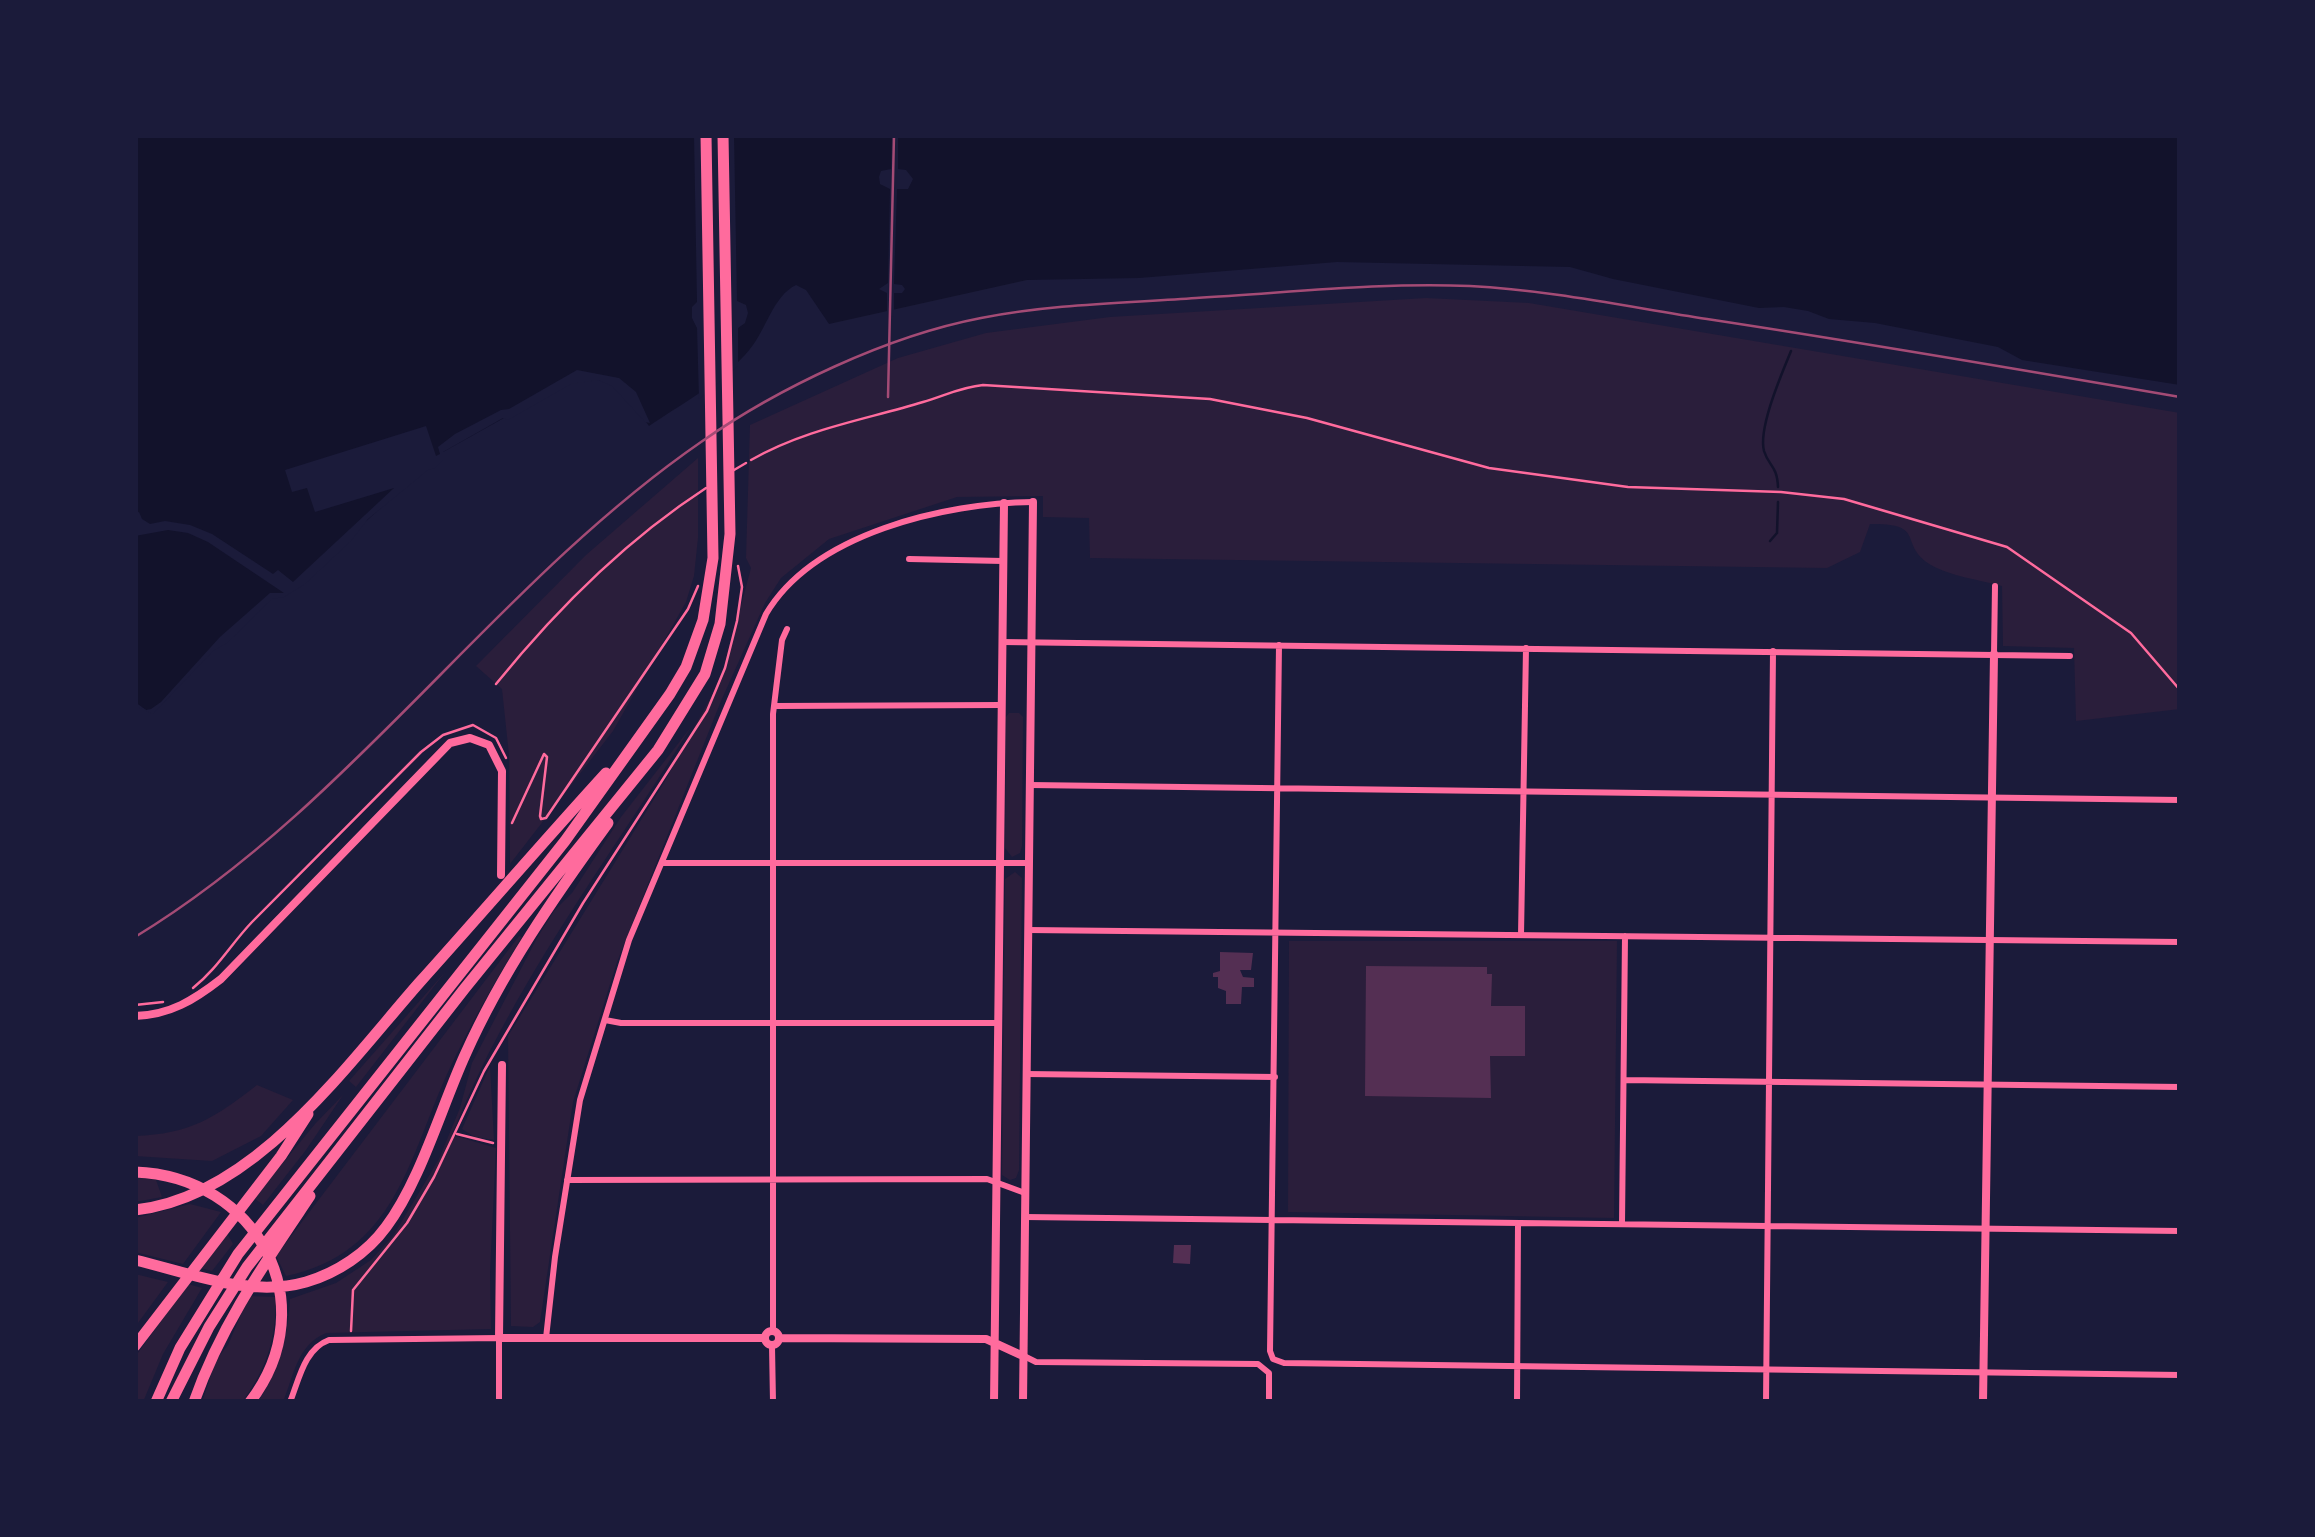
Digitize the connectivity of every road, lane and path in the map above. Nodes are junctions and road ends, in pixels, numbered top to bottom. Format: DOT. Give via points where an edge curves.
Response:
graph roads {
  1 [pos="706,135"];
  2 [pos="722,135"];
  3 [pos="746,463"];
  4 [pos="1033,502"];
  5 [pos="1004,503"];
  6 [pos="909,559"];
  7 [pos="1004,560"];
  8 [pos="740,573"];
  9 [pos="700,580"];
  10 [pos="1995,586"];
  11 [pos="787,629"];
  12 [pos="1002,642"];
  13 [pos="1032,642"];
  14 [pos="1279,645"];
  15 [pos="1526,648"];
  16 [pos="1774,651"];
  17 [pos="1994,654"];
  18 [pos="2070,656"];
  19 [pos="496,684"];
  20 [pos="2180,690"];
  21 [pos="1002,705"];
  22 [pos="774,706"];
  23 [pos="473,725"];
  24 [pos="639,737"];
  25 [pos="658,750"];
  26 [pos="1030,786"];
  27 [pos="1278,788"];
  28 [pos="1524,792"];
  29 [pos="1772,795"];
  30 [pos="1993,797"];
  31 [pos="2180,800"];
  32 [pos="507,827"];
  33 [pos="663,862"];
  34 [pos="1000,862"];
  35 [pos="1029,862"];
  36 [pos="773,864"];
  37 [pos="501,875"];
  38 [pos="1028,930"];
  39 [pos="1276,933"];
  40 [pos="1522,935"];
  41 [pos="1625,935"];
  42 [pos="1770,938"];
  43 [pos="1990,940"];
  44 [pos="2180,942"];
  45 [pos="188,992"];
  46 [pos="167,1001"];
  47 [pos="135,1005"];
  48 [pos="135,1016"];
  49 [pos="605,1020"];
  50 [pos="998,1023"];
  51 [pos="773,1024"];
  52 [pos="502,1065"];
  53 [pos="1026,1074"];
  54 [pos="1275,1077"];
  55 [pos="1624,1080"];
  56 [pos="1768,1082"];
  57 [pos="1988,1085"];
  58 [pos="2180,1087"];
  59 [pos="319,1098"];
  60 [pos="456,1134"];
  61 [pos="495,1143"];
  62 [pos="135,1172"];
  63 [pos="773,1179"];
  64 [pos="568,1180"];
  65 [pos="996,1182"];
  66 [pos="1025,1193"];
  67 [pos="135,1210"];
  68 [pos="1025,1217"];
  69 [pos="1274,1220"];
  70 [pos="1518,1223"];
  71 [pos="1622,1224"];
  72 [pos="1766,1226"];
  73 [pos="1986,1229"];
  74 [pos="2180,1231"];
  75 [pos="135,1260"];
  76 [pos="250,1272"];
  77 [pos="772,1331"];
  78 [pos="351,1332"];
  79 [pos="499,1338"];
  80 [pos="546,1338"];
  81 [pos="772,1341"];
  82 [pos="995,1344"];
  83 [pos="135,1346"];
  84 [pos="1023,1356"];
  85 [pos="1517,1366"];
  86 [pos="1766,1369"];
  87 [pos="1984,1373"];
  88 [pos="2180,1375"];
  89 [pos="156,1402"];
  90 [pos="172,1402"];
  91 [pos="194,1402"];
  92 [pos="250,1402"];
  93 [pos="290,1402"];
  94 [pos="500,1402"];
  95 [pos="773,1402"];
  96 [pos="994,1402"];
  97 [pos="1023,1402"];
  98 [pos="1270,1402"];
  99 [pos="1517,1402"];
  100 [pos="1766,1402"];
  101 [pos="1984,1402"];
  1 -- 24 [label="highway" via="713,558 704,620 686,668"];
  2 -- 25 [label="highway" via="728,560 709,662"];
  3 -- 19 [label="lane" via="678,506 602,571"];
  3 -- 20 [label="path" via="811,431 963,386 1210,399 1488,468 1628,486 1844,500 2006,547 2131,633"];
  4 -- 5 [label="street"];
  4 -- 13 [label="street"];
  5 -- 7 [label="street"];
  5 -- 33 [label="street" via="921,518 862,538 786,585 760,628"];
  6 -- 7 [label="street"];
  7 -- 12 [label="street"];
  8 -- 60 [label="path" via="738,621 706,711 583,903 484,1071"];
  9 -- 32 [label="path" via="688,610 546,818 540,816 544,754"];
  10 -- 17 [label="street"];
  11 -- 22 [label="street"];
  12 -- 13 [label="street"];
  12 -- 21 [label="street"];
  13 -- 14 [label="street"];
  13 -- 26 [label="street"];
  14 -- 15 [label="street"];
  14 -- 27 [label="street"];
  15 -- 16 [label="street"];
  15 -- 28 [label="street"];
  16 -- 17 [label="street"];
  16 -- 29 [label="street"];
  17 -- 18 [label="street"];
  17 -- 30 [label="street"];
  21 -- 22 [label="street"];
  21 -- 34 [label="street"];
  22 -- 36 [label="street"];
  23 -- 45 [label="path" via="442,735 421,752"];
  24 -- 59 [label="highway"];
  24 -- 89 [label="highway" via="565,841 238,1254 180,1348"];
  25 -- 75 [label="highway" via="504,978 398,1210 366,1251 307,1282 266,1287"];
  25 -- 76 [label="highway" via="465,988"];
  26 -- 27 [label="street"];
  26 -- 35 [label="street"];
  27 -- 28 [label="street"];
  27 -- 39 [label="street"];
  28 -- 29 [label="street"];
  28 -- 40 [label="street"];
  29 -- 30 [label="street"];
  29 -- 42 [label="street"];
  30 -- 31 [label="street"];
  30 -- 43 [label="street"];
  33 -- 36 [label="street"];
  33 -- 49 [label="street"];
  34 -- 35 [label="street"];
  34 -- 36 [label="street"];
  34 -- 50 [label="street"];
  35 -- 38 [label="street"];
  36 -- 51 [label="street"];
  37 -- 48 [label="street" via="502,771 489,745 470,738 450,743 221,979 172,1010"];
  38 -- 39 [label="street"];
  38 -- 53 [label="street"];
  39 -- 40 [label="street"];
  39 -- 54 [label="street"];
  40 -- 41 [label="street"];
  41 -- 42 [label="street"];
  41 -- 55 [label="street"];
  42 -- 43 [label="street"];
  42 -- 56 [label="street"];
  43 -- 44 [label="street"];
  43 -- 57 [label="street"];
  46 -- 47 [label="path"];
  49 -- 51 [label="street"];
  49 -- 64 [label="street" via="580,1100"];
  50 -- 51 [label="street"];
  50 -- 65 [label="street"];
  51 -- 63 [label="street"];
  52 -- 79 [label="street"];
  53 -- 54 [label="street"];
  53 -- 66 [label="street"];
  54 -- 69 [label="street"];
  55 -- 56 [label="street"];
  55 -- 71 [label="street"];
  56 -- 57 [label="street"];
  56 -- 72 [label="street"];
  57 -- 58 [label="street"];
  57 -- 73 [label="street"];
  59 -- 67 [label="highway" via="228,1175 182,1200"];
  59 -- 83 [label="highway"];
  60 -- 61 [label="path"];
  60 -- 78 [label="path" via="407,1223 353,1290"];
  62 -- 92 [label="highway" via="214,1196 248,1224 272,1261 281,1290 280,1342"];
  63 -- 64 [label="street"];
  63 -- 65 [label="street"];
  63 -- 77 [label="street"];
  64 -- 80 [label="street"];
  65 -- 66 [label="street"];
  65 -- 82 [label="street"];
  66 -- 68 [label="street"];
  68 -- 69 [label="street"];
  68 -- 84 [label="street"];
  69 -- 70 [label="street"];
  69 -- 85 [label="street" via="1274,1358"];
  70 -- 71 [label="street"];
  70 -- 85 [label="street"];
  71 -- 72 [label="street"];
  72 -- 73 [label="street"];
  72 -- 86 [label="street"];
  73 -- 74 [label="street"];
  73 -- 87 [label="street"];
  76 -- 90 [label="highway" via="208,1328"];
  76 -- 91 [label="highway"];
  77 -- 81 [label="street"];
  79 -- 80 [label="street"];
  79 -- 93 [label="street" via="334,1339 312,1350"];
  79 -- 94 [label="street"];
  80 -- 81 [label="street"];
  81 -- 82 [label="street"];
  81 -- 95 [label="street"];
  82 -- 84 [label="street"];
  82 -- 96 [label="street"];
  84 -- 97 [label="street"];
  84 -- 98 [label="street" via="1036,1362 1246,1364 1265,1368"];
  85 -- 86 [label="street"];
  85 -- 99 [label="street"];
  86 -- 87 [label="street"];
  86 -- 100 [label="street"];
  87 -- 88 [label="street"];
  87 -- 101 [label="street"];
}
